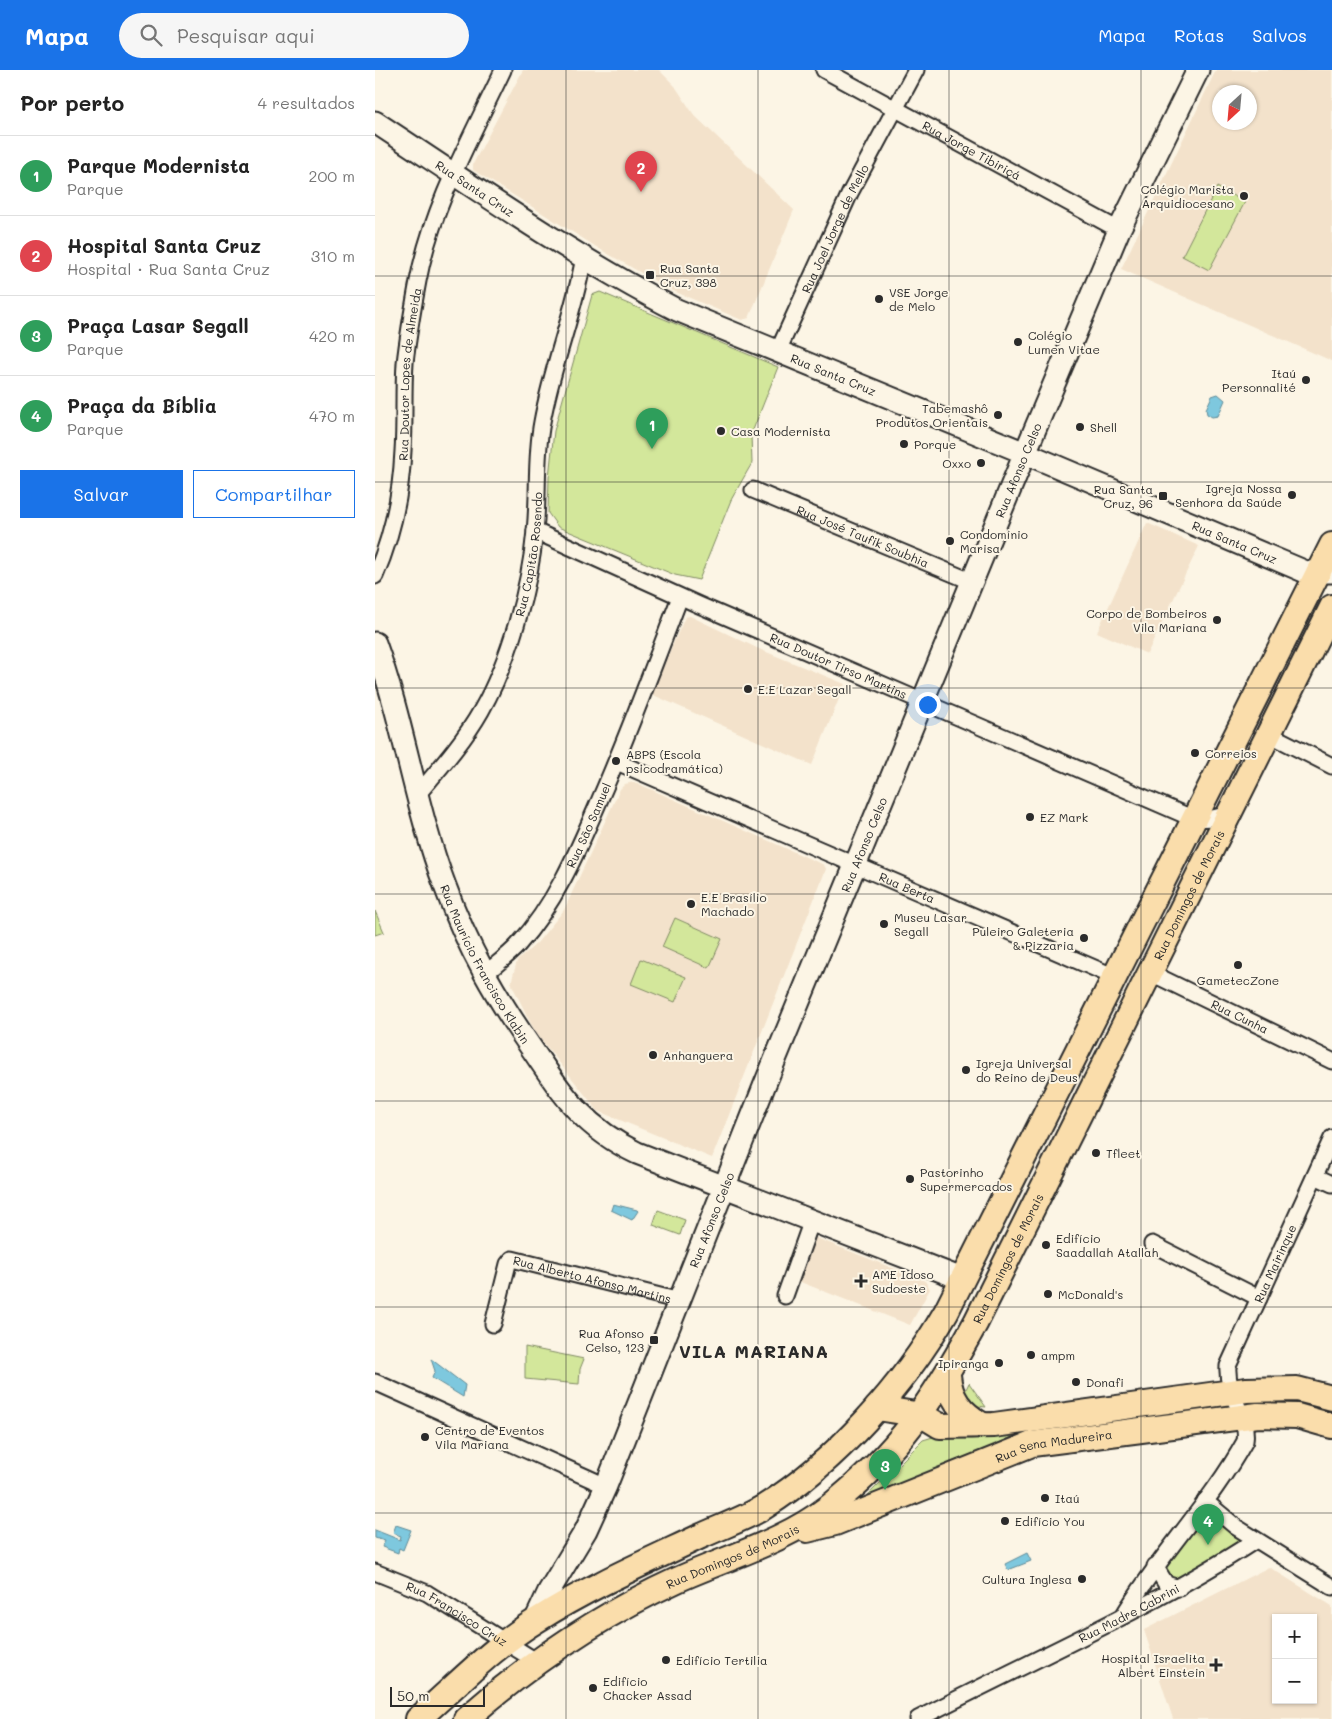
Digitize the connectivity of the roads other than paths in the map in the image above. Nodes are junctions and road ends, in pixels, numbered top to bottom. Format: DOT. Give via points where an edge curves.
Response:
graph roads {
  1 [pos="503,70"];
  2 [pos="824,70"];
  3 [pos="916,70"];
  4 [pos="1198,70"];
  5 [pos="896,109"];
  6 [pos="375,122"];
  7 [pos="453,173"];
  8 [pos="1119,230"];
  9 [pos="590,261"];
  10 [pos="778,351"];
  11 [pos="1025,453"];
  12 [pos="753,490"];
  13 [pos="535,532"];
  14 [pos="1332,545"];
  15 [pos="1325,573"];
  16 [pos="375,576"];
  17 [pos="973,582"];
  18 [pos="680,597"];
  19 [pos="1332,607"];
  20 [pos="375,643"];
  21 [pos="922,702"];
  22 [pos="1269,734"];
  23 [pos="617,762"];
  24 [pos="1332,766"];
  25 [pos="417,795"];
  26 [pos="1229,814"];
  27 [pos="1194,819"];
  28 [pos="857,864"];
  29 [pos="1149,972"];
  30 [pos="484,975"];
  31 [pos="1115,977"];
  32 [pos="1332,1061"];
  33 [pos="1332,1138"];
  34 [pos="1315,1176"];
  35 [pos="1332,1184"];
  36 [pos="725,1187"];
  37 [pos="812,1220"];
  38 [pos="1152,1244"];
  39 [pos="962,1279"];
  40 [pos="785,1296"];
  41 [pos="1259,1298"];
  42 [pos="680,1301"];
  43 [pos="976,1322"];
  44 [pos="493,1324"];
  45 [pos="948,1375"];
  46 [pos="375,1382"];
  47 [pos="1230,1392"];
  48 [pos="1332,1398"];
  49 [pos="877,1408"];
  50 [pos="921,1415"];
  51 [pos="1242,1418"];
  52 [pos="982,1424"];
  53 [pos="1332,1426"];
  54 [pos="606,1486"];
  55 [pos="1205,1501"];
  56 [pos="788,1534"];
  57 [pos="1256,1540"];
  58 [pos="1155,1566"];
  59 [pos="375,1572"];
  60 [pos="1332,1587"];
  61 [pos="1179,1588"];
  62 [pos="1123,1616"];
  63 [pos="535,1621"];
  64 [pos="506,1643"];
  65 [pos="536,1661"];
  66 [pos="481,1711"];
  67 [pos="417,1719"];
  68 [pos="466,1719"];
  69 [pos="918,1719"];
  1 -- 7 [label="street, Rua Doutor Lopes de Almeida"];
  2 -- 5 [label="street, Rua Jorge Tibiriçá"];
  3 -- 5 [label="street, Rua Joel Jorge de Mello"];
  4 -- 8 [label="street, Rua Afonso Celso"];
  5 -- 8 [label="street, Rua Jorge Tibiriçá"];
  5 -- 10 [label="street, Rua Joel Jorge de Mello" via="850,193"];
  6 -- 7 [label="street, Rua Santa Cruz"];
  7 -- 9 [label="street, Rua Santa Cruz"];
  7 -- 16 [label="street, Rua Doutor Lopes de Almeida" via="435,218 418,280 405,363 403,452 392,526"];
  8 -- 11 [label="street, Rua Afonso Celso"];
  9 -- 10 [label="street, Rua Santa Cruz" via="677,310"];
  9 -- 13 [label="street, Rua Capitão Rosendo" via="542,420"];
  10 -- 11 [label="street, Rua Santa Cruz"];
  11 -- 15 [label="street, Rua Santa Cruz" via="1306,572"];
  11 -- 17 [label="street, Rua Afonso Celso"];
  12 -- 17 [label="street, Rua José Taufik Soubhia"];
  13 -- 18 [label="street, Rua Doutor Tirso Martins"];
  13 -- 25 [label="street, Rua Capitão Rosendo" via="521,605 494,685 476,719"];
  14 -- 15 [label="main road"];
  15 -- 27 [label="main road"];
  17 -- 21 [label="street, Rua Afonso Celso"];
  18 -- 21 [label="street, Rua Doutor Tirso Martins"];
  18 -- 23 [label="street, Rua São Samuel"];
  19 -- 22 [label="main road, Rua Domingos de Morais"];
  20 -- 25 [label="street, Rua Maurício Francisco Klabin" via="399,716"];
  21 -- 27 [label="street, Rua Doutor Tirso Martins"];
  21 -- 28 [label="street, Rua Afonso Celso"];
  22 -- 24 [label="street"];
  22 -- 26 [label="main road, Rua Domingos de Morais"];
  23 -- 28 [label="street, Rua Berta"];
  23 -- 30 [label="street, Rua São Samuel" via="560,886 517,945"];
  25 -- 30 [label="street, Rua Maurício Francisco Klabin" via="444,885"];
  26 -- 27 [label="street, Rua Doutor Tirso Martins"];
  26 -- 29 [label="main road, Rua Domingos de Morais"];
  27 -- 31 [label="main road"];
  28 -- 31 [label="street, Rua Berta"];
  28 -- 36 [label="street, Rua Afonso Celso"];
  29 -- 32 [label="street, Rua Cunha"];
  29 -- 43 [label="main road, Rua Domingos de Morais"];
  30 -- 36 [label="street, Rua Maurício Francisco Klabin" via="557,1085 579,1113 604,1135 637,1153"];
  31 -- 39 [label="main road"];
  33 -- 34 [label="street, Rua Mairinque"];
  34 -- 35 [label="street"];
  34 -- 41 [label="street, Rua Mairinque"];
  36 -- 37 [label="street, Rua Maurício Francisco Klabin"];
  36 -- 42 [label="street, Rua Afonso Celso"];
  37 -- 39 [label="street, Rua Maurício Francisco Klabin"];
  37 -- 40 [label="street"];
  38 -- 41 [label="street"];
  39 -- 43 [label="main road" via="972,1301"];
  39 -- 49 [label="main road" via="935,1332"];
  41 -- 47 [label="street, Rua Mairinque" via="1228,1366"];
  42 -- 44 [label="street, Rua Alberto Afonso Martins" via="512,1259"];
  42 -- 54 [label="street, Rua Afonso Celso"];
  43 -- 45 [label="main road, Rua Domingos de Morais"];
  45 -- 50 [label="main road, Rua Domingos de Morais"];
  45 -- 52 [label="main road" via="953,1398 967,1415"];
  46 -- 54 [label="street"];
  47 -- 48 [label="main road, Rua Sena Madureira" via="1297,1389"];
  47 -- 51 [label="street"];
  47 -- 52 [label="main road, Rua Sena Madureira" via="994,1425"];
  49 -- 50 [label="main road, Rua Sena Madureira"];
  49 -- 63 [label="main road" via="824,1461 764,1507 593,1586"];
  50 -- 52 [label="main road, Rua Sena Madureira" via="941,1426"];
  50 -- 56 [label="main road, Rua Domingos de Morais" via="892,1450 855,1485 828,1508"];
  51 -- 53 [label="main road, Rua Sena Madureira" via="1287,1415"];
  51 -- 55 [label="street" via="1245,1441"];
  51 -- 56 [label="main road, Rua Sena Madureira" via="1032,1444 835,1522"];
  54 -- 63 [label="street, Rua Afonso Celso" via="586,1530"];
  55 -- 57 [label="street"];
  55 -- 58 [label="street"];
  56 -- 65 [label="main road, Rua Domingos de Morais" via="676,1580 591,1624"];
  57 -- 60 [label="street"];
  57 -- 61 [label="street, Rua Madre Cabrini"];
  58 -- 61 [label="street" via="1166,1584"];
  58 -- 62 [label="street"];
  59 -- 64 [label="street, Rua Francisco Cruz" via="427,1593"];
  61 -- 62 [label="street, Rua Madre Cabrini"];
  62 -- 69 [label="street, Rua Madre Cabrini"];
  63 -- 64 [label="main road"];
  64 -- 65 [label="street, Rua Francisco Cruz"];
  64 -- 67 [label="main road"];
  65 -- 66 [label="main road, Rua Domingos de Morais"];
  66 -- 68 [label="main road, Rua Domingos de Morais"];
}
